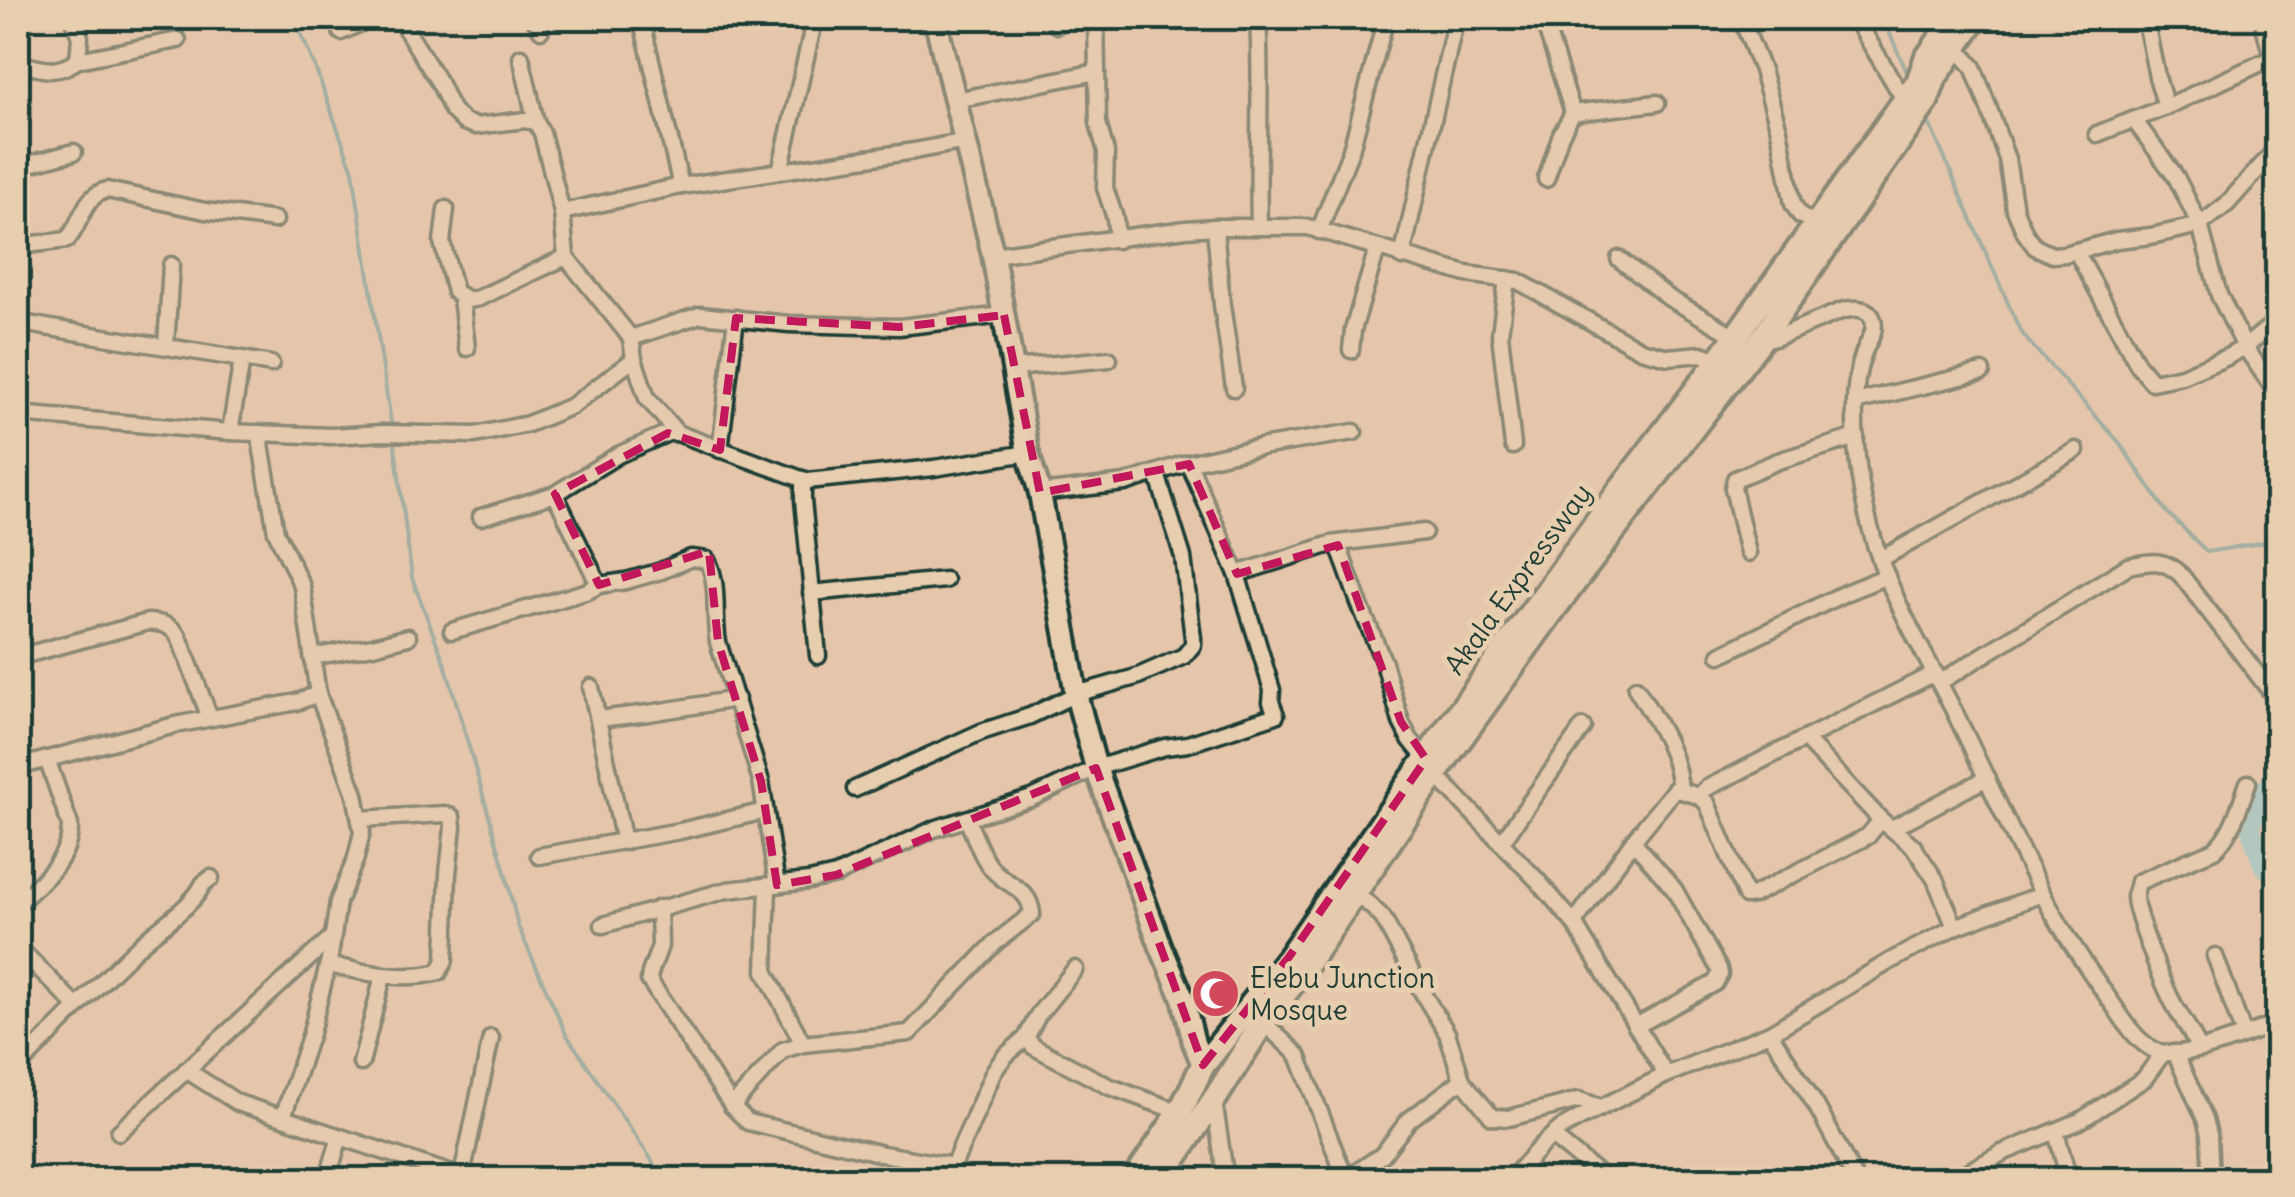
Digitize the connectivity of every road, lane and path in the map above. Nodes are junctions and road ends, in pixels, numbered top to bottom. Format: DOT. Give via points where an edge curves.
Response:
graph roads {
  1 [pos="72,18"];
  2 [pos="372,18"];
  3 [pos="399,18"];
  4 [pos="641,18"];
  5 [pos="815,18"];
  6 [pos="935,18"];
  7 [pos="1096,18"];
  8 [pos="1258,18"];
  9 [pos="1386,18"];
  10 [pos="1456,18"];
  11 [pos="1543,18"];
  12 [pos="1741,18"];
  13 [pos="1855,18"];
  14 [pos="1955,18"];
  15 [pos="1976,18"];
  16 [pos="2145,18"];
  17 [pos="2262,18"];
  18 [pos="341,32"];
  19 [pos="178,40"];
  20 [pos="1956,47"];
  21 [pos="521,57"];
  22 [pos="78,60"];
  23 [pos="2274,61"];
  24 [pos="18,64"];
  25 [pos="1930,68"];
  26 [pos="1097,72"];
  27 [pos="956,100"];
  28 [pos="1657,103"];
  29 [pos="2166,107"];
  30 [pos="1908,112"];
  31 [pos="1574,113"];
  32 [pos="2134,120"];
  33 [pos="536,122"];
  34 [pos="2097,134"];
  35 [pos="966,140"];
  36 [pos="2278,147"];
  37 [pos="74,152"];
  38 [pos="18,167"];
  39 [pos="780,171"];
  40 [pos="1546,179"];
  41 [pos="681,186"];
  42 [pos="446,209"];
  43 [pos="562,212"];
  44 [pos="275,220"];
  45 [pos="1816,224"];
  46 [pos="2200,225"];
  47 [pos="1259,226"];
  48 [pos="1215,227"];
  49 [pos="1319,231"];
  50 [pos="1117,240"];
  51 [pos="18,246"];
  52 [pos="1377,249"];
  53 [pos="2076,251"];
  54 [pos="993,255"];
  55 [pos="566,256"];
  56 [pos="1402,256"];
  57 [pos="1619,260"];
  58 [pos="170,265"];
  59 [pos="1507,279"];
  60 [pos="461,298"];
  61 [pos="1004,315"];
  62 [pos="736,318"];
  63 [pos="2278,320"];
  64 [pos="18,322"];
  65 [pos="1766,332"];
  66 [pos="1736,336"];
  67 [pos="630,338"];
  68 [pos="166,346"];
  69 [pos="2245,347"];
  70 [pos="467,348"];
  71 [pos="1351,350"];
  72 [pos="242,359"];
  73 [pos="634,359"];
  74 [pos="1108,359"];
  75 [pos="1718,360"];
  76 [pos="271,364"];
  77 [pos="1012,368"];
  78 [pos="1982,372"];
  79 [pos="1234,388"];
  80 [pos="2278,395"];
  81 [pos="1855,402"];
  82 [pos="18,414"];
  83 [pos="1685,421"];
  84 [pos="230,432"];
  85 [pos="1354,432"];
  86 [pos="259,433"];
  87 [pos="677,434"];
  88 [pos="1856,437"];
  89 [pos="1514,446"];
  90 [pos="720,450"];
  91 [pos="2076,450"];
  92 [pos="1028,453"];
  93 [pos="1190,464"];
  94 [pos="1157,474"];
  95 [pos="804,480"];
  96 [pos="555,494"];
  97 [pos="1040,494"];
  98 [pos="481,517"];
  99 [pos="1424,532"];
  100 [pos="1338,544"];
  101 [pos="1748,553"];
  102 [pos="1881,559"];
  103 [pos="1236,574"];
  104 [pos="1887,576"];
  105 [pos="945,580"];
  106 [pos="599,584"];
  107 [pos="811,593"];
  108 [pos="452,631"];
  109 [pos="408,637"];
  110 [pos="1720,655"];
  111 [pos="818,656"];
  112 [pos="18,657"];
  113 [pos="312,657"];
  114 [pos="1938,678"];
  115 [pos="591,688"];
  116 [pos="1636,688"];
  117 [pos="318,694"];
  118 [pos="1076,694"];
  119 [pos="737,699"];
  120 [pos="2278,701"];
  121 [pos="210,718"];
  122 [pos="598,719"];
  123 [pos="1583,727"];
  124 [pos="1806,740"];
  125 [pos="48,759"];
  126 [pos="1430,767"];
  127 [pos="18,768"];
  128 [pos="1096,768"];
  129 [pos="1987,778"];
  130 [pos="2248,783"];
  131 [pos="854,789"];
  132 [pos="1680,791"];
  133 [pos="1698,796"];
  134 [pos="766,811"];
  135 [pos="361,819"];
  136 [pos="967,820"];
  137 [pos="1886,824"];
  138 [pos="1633,841"];
  139 [pos="624,842"];
  140 [pos="1501,843"];
  141 [pos="540,856"];
  142 [pos="211,878"];
  143 [pos="773,886"];
  144 [pos="1355,894"];
  145 [pos="2042,894"];
  146 [pos="18,903"];
  147 [pos="660,908"];
  148 [pos="1574,923"];
  149 [pos="602,925"];
  150 [pos="1956,927"];
  151 [pos="333,936"];
  152 [pos="18,947"];
  153 [pos="2215,956"];
  154 [pos="1297,962"];
  155 [pos="328,965"];
  156 [pos="1075,969"];
  157 [pos="383,976"];
  158 [pos="77,1007"];
  159 [pos="1263,1022"];
  160 [pos="2278,1023"];
  161 [pos="1636,1026"];
  162 [pos="1770,1033"];
  163 [pos="2244,1035"];
  164 [pos="492,1038"];
  165 [pos="1026,1038"];
  166 [pos="803,1044"];
  167 [pos="2199,1048"];
  168 [pos="2169,1053"];
  169 [pos="362,1064"];
  170 [pos="1203,1064"];
  171 [pos="18,1067"];
  172 [pos="186,1070"];
  173 [pos="1666,1075"];
  174 [pos="1462,1080"];
  175 [pos="1214,1100"];
  176 [pos="732,1106"];
  177 [pos="1600,1108"];
  178 [pos="1180,1112"];
  179 [pos="284,1117"];
  180 [pos="118,1132"];
  181 [pos="2056,1132"];
  182 [pos="1552,1136"];
  183 [pos="340,1137"];
  184 [pos="950,1173"];
  185 [pos="466,1177"];
  186 [pos="1346,1179"];
  187 [pos="327,1180"];
  188 [pos="1134,1180"];
  189 [pos="1160,1180"];
  190 [pos="1226,1180"];
  191 [pos="1510,1180"];
  192 [pos="1606,1180"];
  193 [pos="1856,1180"];
  194 [pos="1953,1180"];
  195 [pos="2069,1180"];
  196 [pos="2211,1180"];
  1 -- 22 [label="street" via="80,37"];
  2 -- 18 [label="street"];
  3 -- 33 [label="street" via="464,122"];
  4 -- 41 [label="street"];
  5 -- 39 [label="street"];
  6 -- 27 [label="street"];
  7 -- 26 [label="street"];
  8 -- 47 [label="street"];
  9 -- 49 [label="street" via="1351,150"];
  10 -- 56 [label="street"];
  11 -- 31 [label="street"];
  12 -- 45 [label="street" via="1779,130 1793,204"];
  13 -- 30 [label="street"];
  14 -- 25 [label="main road, Akala Expressway"];
  15 -- 20 [label="main road, Akala Expressway"];
  16 -- 29 [label="street"];
  17 -- 23 [label="street"];
  19 -- 22 [label="street"];
  20 -- 25 [label="main road, Akala Expressway"];
  20 -- 53 [label="street" via="1973,67 1988,106 2025,234 2043,252"];
  21 -- 33 [label="street"];
  22 -- 24 [label="street" via="52,71"];
  23 -- 29 [label="street"];
  25 -- 30 [label="main road, Akala Expressway"];
  26 -- 27 [label="street"];
  26 -- 50 [label="street" via="1105,188"];
  27 -- 35 [label="street"];
  28 -- 31 [label="street"];
  29 -- 32 [label="street"];
  30 -- 45 [label="main road, Akala Expressway"];
  30 -- 65 [label="main road, Akala Expressway"];
  31 -- 40 [label="street"];
  32 -- 34 [label="street"];
  32 -- 46 [label="street" via="2176,177"];
  33 -- 43 [label="street"];
  35 -- 39 [label="street"];
  35 -- 54 [label="street"];
  36 -- 46 [label="street"];
  37 -- 38 [label="street"];
  39 -- 41 [label="street"];
  41 -- 43 [label="street"];
  42 -- 60 [label="street" via="442,242"];
  43 -- 55 [label="street"];
  44 -- 51 [label="street" via="106,190 90,199 67,240"];
  45 -- 66 [label="main road, Akala Expressway"];
  46 -- 53 [label="street"];
  46 -- 69 [label="street" via="2219,295"];
  47 -- 48 [label="street"];
  47 -- 49 [label="street"];
  48 -- 50 [label="street"];
  48 -- 79 [label="street"];
  49 -- 52 [label="street"];
  50 -- 54 [label="street"];
  52 -- 56 [label="street"];
  52 -- 71 [label="street"];
  53 -- 69 [label="street" via="2152,382"];
  54 -- 61 [label="street"];
  55 -- 60 [label="street" via="479,298"];
  55 -- 67 [label="street"];
  56 -- 59 [label="street"];
  57 -- 66 [label="street"];
  58 -- 68 [label="street"];
  59 -- 75 [label="street" via="1640,350"];
  59 -- 89 [label="street" via="1500,334"];
  60 -- 70 [label="street"];
  61 -- 62 [label="street" via="899,326"];
  61 -- 77 [label="street"];
  62 -- 67 [label="street" via="700,315"];
  62 -- 90 [label="street"];
  63 -- 69 [label="street"];
  64 -- 68 [label="street"];
  65 -- 81 [label="street" via="1775,338 1841,311 1869,312 1874,326"];
  65 -- 83 [label="main road, Akala Expressway"];
  66 -- 75 [label="main road, Akala Expressway"];
  67 -- 73 [label="street"];
  68 -- 72 [label="street"];
  69 -- 80 [label="street"];
  72 -- 76 [label="street"];
  72 -- 84 [label="street"];
  73 -- 86 [label="street" via="572,406 474,435"];
  73 -- 87 [label="street" via="647,398"];
  74 -- 77 [label="street"];
  75 -- 83 [label="main road, Akala Expressway"];
  77 -- 92 [label="street"];
  78 -- 81 [label="street"];
  81 -- 88 [label="street"];
  82 -- 84 [label="street"];
  83 -- 126 [label="main road, Akala Expressway"];
  84 -- 86 [label="street"];
  85 -- 93 [label="street"];
  86 -- 113 [label="street" via="276,532 302,586"];
  87 -- 90 [label="street"];
  87 -- 96 [label="street" via="618,456"];
  88 -- 101 [label="street" via="1735,479"];
  88 -- 102 [label="street" via="1862,493"];
  90 -- 95 [label="street"];
  91 -- 102 [label="street"];
  92 -- 95 [label="street"];
  92 -- 97 [label="street"];
  93 -- 94 [label="street"];
  93 -- 103 [label="street"];
  94 -- 97 [label="street"];
  94 -- 118 [label="street" via="1183,557 1192,646 1155,670"];
  95 -- 107 [label="street"];
  96 -- 98 [label="street"];
  96 -- 106 [label="street"];
  97 -- 118 [label="street"];
  99 -- 100 [label="street"];
  100 -- 103 [label="street"];
  100 -- 126 [label="street" via="1401,722"];
  102 -- 104 [label="street"];
  103 -- 128 [label="street" via="1276,715"];
  104 -- 110 [label="street"];
  104 -- 114 [label="street"];
  105 -- 107 [label="street"];
  106 -- 108 [label="street"];
  106 -- 119 [label="street" via="691,558 707,560 714,624"];
  107 -- 111 [label="street"];
  109 -- 113 [label="street"];
  112 -- 121 [label="street" via="163,623 179,638"];
  113 -- 117 [label="street"];
  114 -- 120 [label="street" via="2128,566 2154,561 2182,575"];
  114 -- 124 [label="street"];
  114 -- 129 [label="street"];
  115 -- 122 [label="street"];
  116 -- 132 [label="street" via="1670,746"];
  117 -- 121 [label="street"];
  117 -- 135 [label="street"];
  118 -- 128 [label="street"];
  118 -- 131 [label="street"];
  119 -- 122 [label="street"];
  119 -- 134 [label="street"];
  121 -- 125 [label="street"];
  122 -- 139 [label="street"];
  123 -- 140 [label="street"];
  124 -- 133 [label="street"];
  124 -- 137 [label="street"];
  125 -- 127 [label="street"];
  125 -- 146 [label="street" via="71,832 47,878"];
  126 -- 140 [label="street"];
  126 -- 144 [label="main road, Akala Expressway"];
  126 -- 154 [label="main road, Akala Expressway"];
  128 -- 136 [label="street"];
  128 -- 170 [label="street"];
  129 -- 137 [label="street"];
  129 -- 145 [label="street"];
  130 -- 167 [label="street" via="2224,842 2138,882 2136,890 2165,983"];
  132 -- 133 [label="street"];
  132 -- 138 [label="street" via="1673,791"];
  133 -- 137 [label="street" via="1707,803 1746,896"];
  134 -- 139 [label="street"];
  134 -- 143 [label="street"];
  135 -- 151 [label="street"];
  135 -- 157 [label="street" via="444,814 454,827 445,960 439,972"];
  136 -- 143 [label="street" via="836,875"];
  136 -- 166 [label="street" via="993,871 1021,889 1032,914 906,1035"];
  137 -- 150 [label="street" via="1935,879"];
  138 -- 148 [label="street"];
  138 -- 161 [label="street" via="1674,889 1720,974 1715,983"];
  139 -- 141 [label="street"];
  140 -- 148 [label="street"];
  142 -- 158 [label="street"];
  143 -- 147 [label="street"];
  143 -- 166 [label="street" via="765,971"];
  144 -- 154 [label="main road, Akala Expressway"];
  144 -- 174 [label="street" via="1383,918 1400,947 1447,1033"];
  145 -- 150 [label="street"];
  145 -- 168 [label="street" via="2139,1040"];
  147 -- 149 [label="street"];
  147 -- 176 [label="street" via="660,946 650,980"];
  148 -- 161 [label="street"];
  150 -- 162 [label="street"];
  151 -- 155 [label="street"];
  151 -- 172 [label="street"];
  152 -- 158 [label="street"];
  153 -- 163 [label="street"];
  154 -- 159 [label="main road, Akala Expressway"];
  154 -- 170 [label="main road, Akala Expressway"];
  155 -- 157 [label="street"];
  155 -- 179 [label="street"];
  156 -- 165 [label="street"];
  157 -- 169 [label="street"];
  158 -- 171 [label="street"];
  159 -- 175 [label="main road, Akala Expressway"];
  159 -- 186 [label="street" via="1298,1056"];
  160 -- 163 [label="street"];
  161 -- 173 [label="street"];
  162 -- 173 [label="street"];
  162 -- 193 [label="street"];
  163 -- 167 [label="street"];
  164 -- 185 [label="street"];
  165 -- 178 [label="street" via="1108,1086"];
  165 -- 184 [label="street" via="994,1071"];
  166 -- 176 [label="street" via="784,1050"];
  167 -- 168 [label="street"];
  168 -- 181 [label="street" via="2144,1079"];
  168 -- 196 [label="street" via="2205,1118"];
  170 -- 178 [label="main road, Akala Expressway"];
  172 -- 179 [label="street" via="238,1103"];
  172 -- 180 [label="street"];
  173 -- 177 [label="street"];
  174 -- 177 [label="street" via="1492,1117 1579,1100"];
  174 -- 186 [label="street"];
  175 -- 189 [label="main road, Akala Expressway"];
  175 -- 190 [label="street"];
  176 -- 184 [label="street" via="754,1126"];
  177 -- 182 [label="street"];
  178 -- 188 [label="main road, Akala Expressway"];
  179 -- 183 [label="street"];
  181 -- 194 [label="street"];
  181 -- 195 [label="street"];
  182 -- 191 [label="street"];
  182 -- 192 [label="street"];
  183 -- 185 [label="street"];
  183 -- 187 [label="street"];
}
